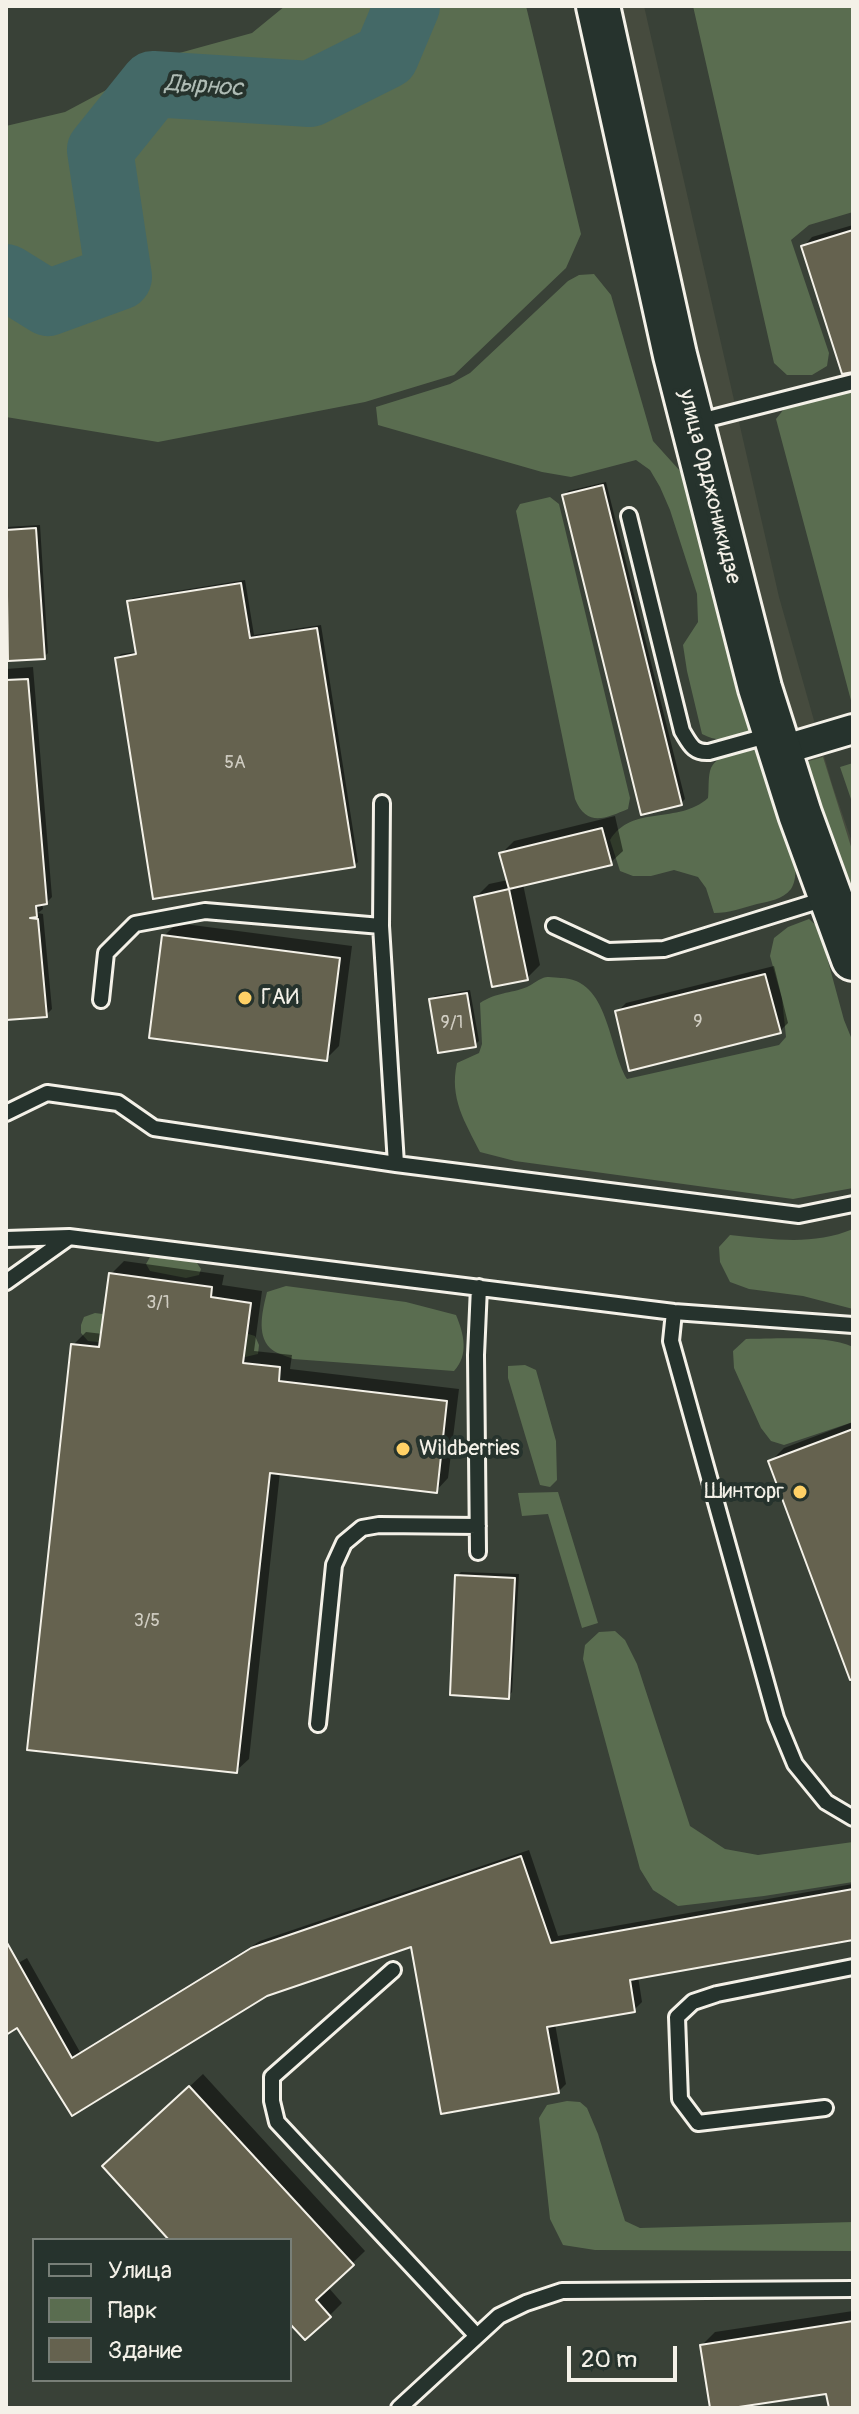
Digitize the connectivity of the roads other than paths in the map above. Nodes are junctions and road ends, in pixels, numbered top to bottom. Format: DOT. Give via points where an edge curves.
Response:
graph roads {
  1 [pos="598,6"];
  2 [pos="853,382"];
  3 [pos="692,423"];
  4 [pos="629,516"];
  5 [pos="853,729"];
  6 [pos="776,742"];
  7 [pos="382,803"];
  8 [pos="829,898"];
  9 [pos="381,926"];
  10 [pos="554,926"];
  11 [pos="853,959"];
  12 [pos="101,1000"];
  13 [pos="6,1113"];
  14 [pos="396,1164"];
  15 [pos="853,1204"];
  16 [pos="69,1237"];
  17 [pos="6,1239"];
  18 [pos="6,1282"];
  19 [pos="479,1287"];
  20 [pos="674,1312"];
  21 [pos="853,1325"];
  22 [pos="478,1526"];
  23 [pos="478,1552"];
  24 [pos="318,1724"];
  25 [pos="853,1818"];
  26 [pos="853,1967"];
  27 [pos="393,1970"];
  28 [pos="825,2108"];
  29 [pos="853,2289"];
  30 [pos="477,2336"];
  31 [pos="399,2408"];
  1 -- 3 [label="main road, улица Орджоникидзе"];
  2 -- 3 [label="lane"];
  3 -- 6 [label="main road, улица Орджоникидзе"];
  4 -- 6 [label="lane" via="682,731 692,748 700,753"];
  5 -- 6 [label="street"];
  6 -- 8 [label="main road, улица Орджоникидзе"];
  7 -- 9 [label="lane"];
  8 -- 10 [label="lane" via="664,949 608,951"];
  8 -- 11 [label="main road, улица Орджоникидзе"];
  9 -- 12 [label="lane" via="205,911 135,924 106,953"];
  9 -- 14 [label="lane"];
  13 -- 14 [label="lane" via="47,1093 118,1103 154,1128"];
  14 -- 15 [label="lane" via="799,1215"];
  16 -- 17 [label="lane"];
  16 -- 18 [label="lane"];
  16 -- 19 [label="lane"];
  19 -- 20 [label="lane"];
  19 -- 22 [label="lane"];
  20 -- 21 [label="lane"];
  20 -- 25 [label="lane" via="671,1341 776,1718 795,1764 826,1802"];
  22 -- 23 [label="lane"];
  22 -- 24 [label="lane" via="379,1525 362,1528 344,1543 334,1565"];
  26 -- 28 [label="lane" via="717,1994 693,2002 677,2017 680,2099 698,2123"];
  27 -- 30 [label="lane" via="272,2077 272,2101 277,2122"];
  29 -- 30 [label="lane" via="562,2291 499,2316"];
  30 -- 31 [label="lane"];
}
